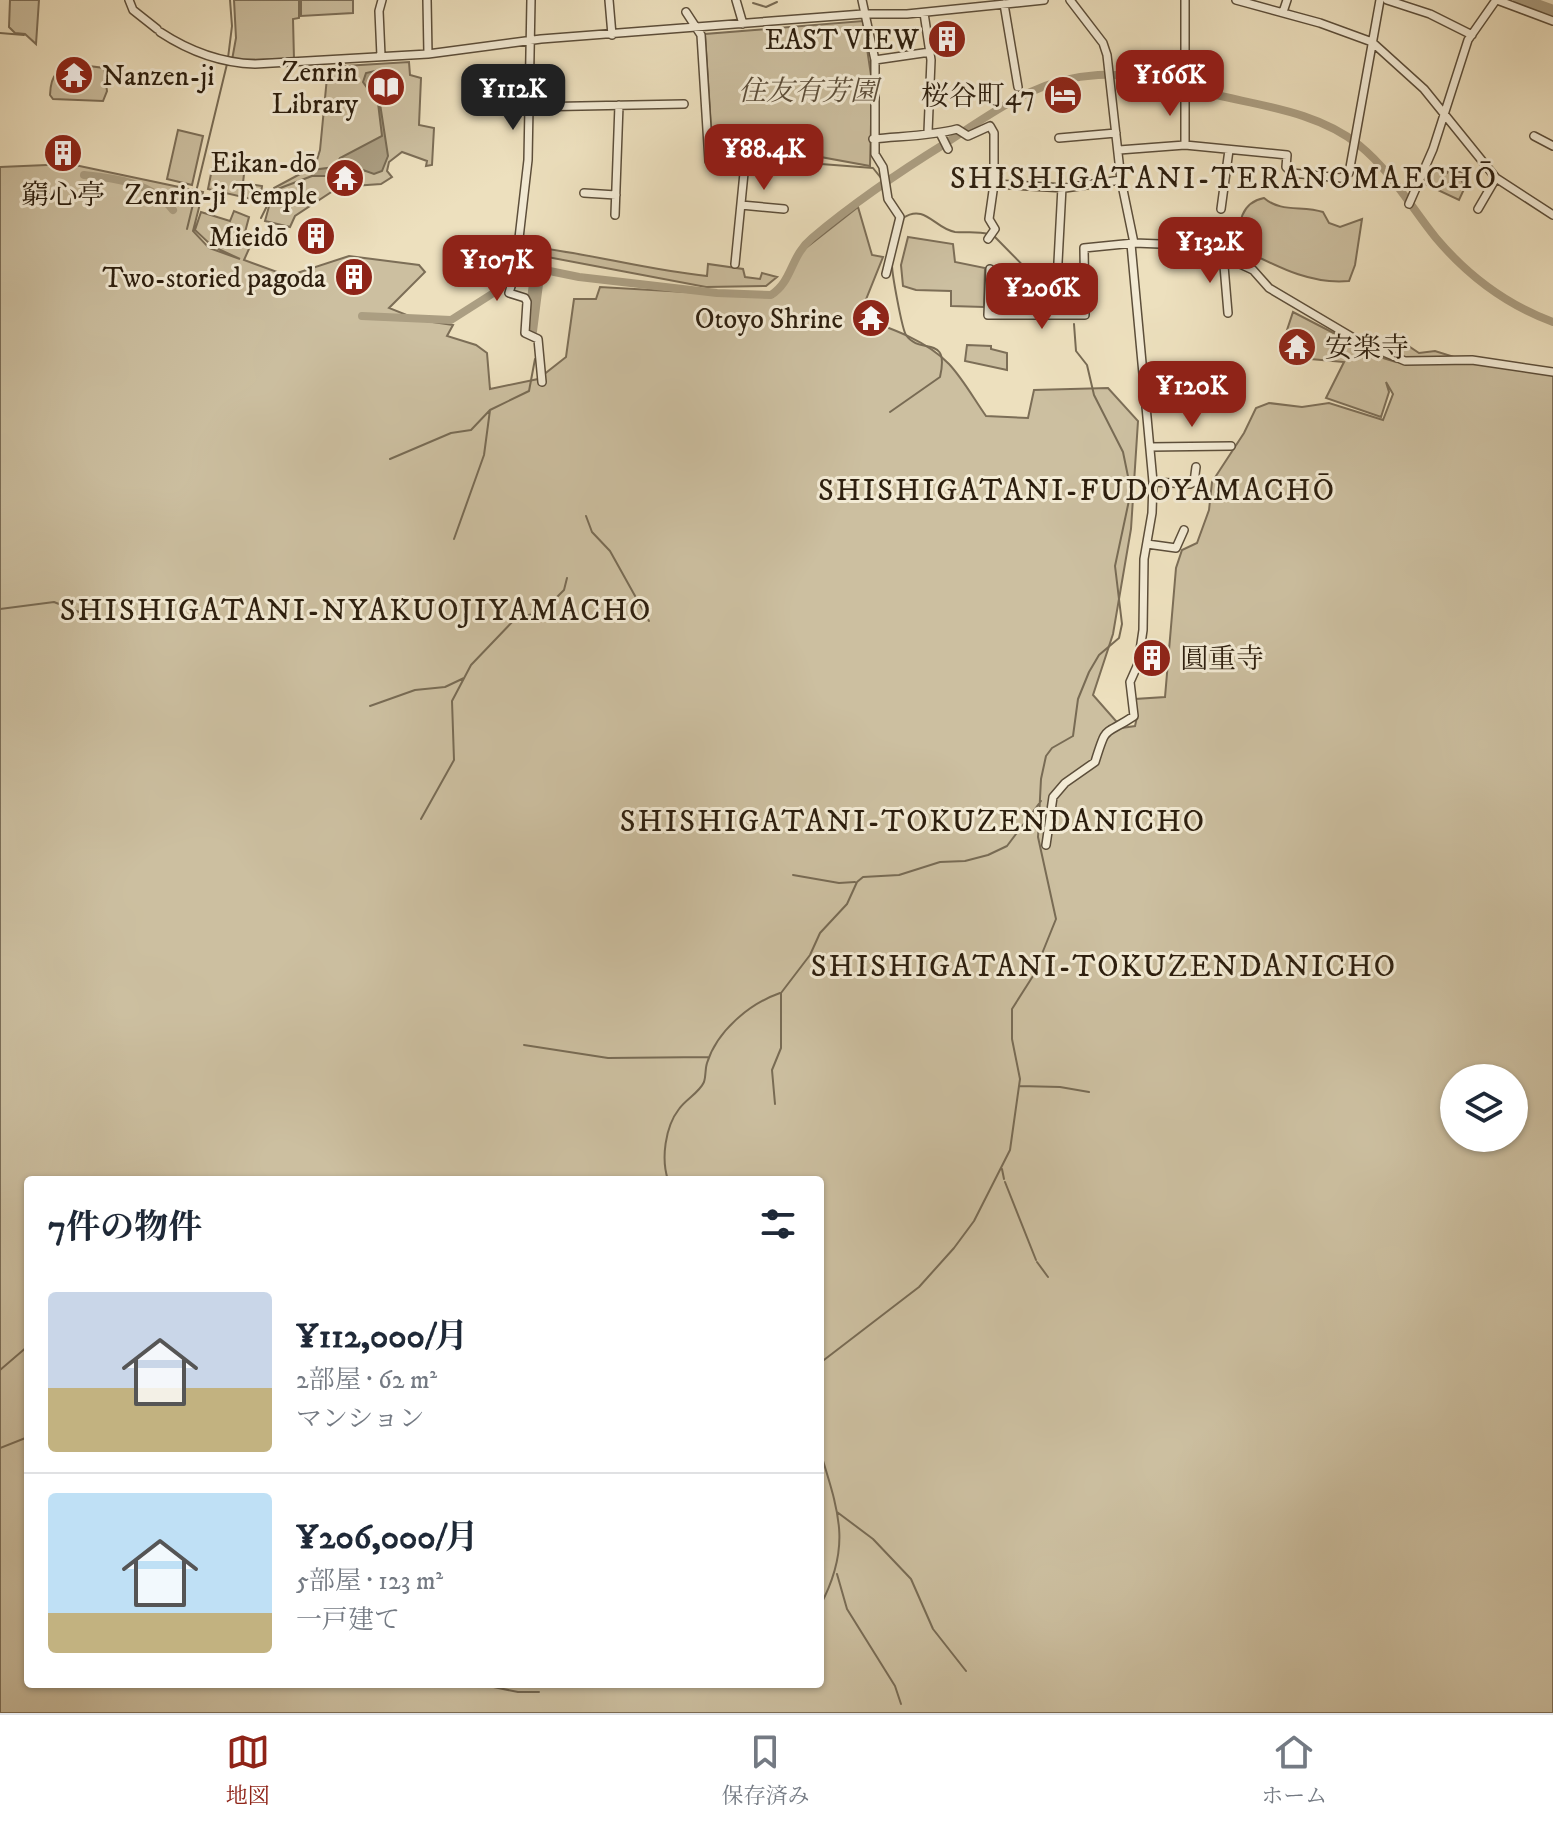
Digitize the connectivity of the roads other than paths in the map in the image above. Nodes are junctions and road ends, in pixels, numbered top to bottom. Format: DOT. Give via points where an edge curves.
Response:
graph roads {
  1 [pos="129,0"];
  2 [pos="382,0"];
  3 [pos="427,0"];
  4 [pos="531,0"];
  5 [pos="609,0"];
  6 [pos="736,0"];
  7 [pos="862,0"];
  8 [pos="1044,0"];
  9 [pos="1070,0"];
  10 [pos="1185,0"];
  11 [pos="1236,0"];
  12 [pos="1287,0"];
  13 [pos="1380,0"];
  14 [pos="1387,0"];
  15 [pos="1497,0"];
  16 [pos="1004,4"];
  17 [pos="686,12"];
  18 [pos="1283,12"];
  19 [pos="924,13"];
  20 [pos="863,14"];
  21 [pos="1553,21"];
  22 [pos="743,24"];
  23 [pos="698,27"];
  24 [pos="612,35"];
  25 [pos="1472,35"];
  26 [pos="532,41"];
  27 [pos="1372,42"];
  28 [pos="930,52"];
  29 [pos="428,54"];
  30 [pos="381,56"];
  31 [pos="875,60"];
  32 [pos="1018,87"];
  33 [pos="684,104"];
  34 [pos="619,105"];
  35 [pos="530,107"];
  36 [pos="1446,114"];
  37 [pos="928,132"];
  38 [pos="1116,133"];
  39 [pos="1534,136"];
  40 [pos="1059,138"];
  41 [pos="873,139"];
  42 [pos="1185,145"];
  43 [pos="1553,146"];
  44 [pos="1119,150"];
  45 [pos="1229,150"];
  46 [pos="1496,178"];
  47 [pos="1121,180"];
  48 [pos="994,184"];
  49 [pos="1062,187"];
  50 [pos="584,193"];
  51 [pos="616,195"];
  52 [pos="1410,201"];
  53 [pos="741,205"];
  54 [pos="784,209"];
  55 [pos="1221,209"];
  56 [pos="1478,209"];
  57 [pos="615,215"];
  58 [pos="1553,215"];
  59 [pos="990,237"];
  60 [pos="1132,244"];
  61 [pos="1223,254"];
  62 [pos="735,264"];
  63 [pos="990,269"];
  64 [pos="886,274"];
  65 [pos="1051,292"];
  66 [pos="1228,313"];
  67 [pos="1553,372"];
  68 [pos="542,382"];
  69 [pos="1231,446"];
  70 [pos="1150,447"];
  71 [pos="1196,467"];
  72 [pos="1153,482"];
  73 [pos="1184,530"];
  74 [pos="1147,544"];
  75 [pos="1046,845"];
  1 -- 30 [label="street" via="133,10 158,30 227,62"];
  2 -- 30 [label="street"];
  3 -- 29 [label="street"];
  4 -- 26 [label="street"];
  5 -- 24 [label="street"];
  6 -- 22 [label="street"];
  7 -- 20 [label="street"];
  8 -- 16 [label="street"];
  9 -- 38 [label="street" via="1103,43"];
  10 -- 42 [label="street"];
  11 -- 18 [label="street"];
  12 -- 18 [label="street"];
  13 -- 27 [label="street"];
  14 -- 25 [label="street"];
  15 -- 21 [label="street"];
  15 -- 25 [label="street"];
  16 -- 19 [label="street"];
  16 -- 32 [label="street"];
  17 -- 23 [label="street"];
  18 -- 27 [label="street"];
  19 -- 20 [label="street"];
  19 -- 28 [label="street"];
  20 -- 22 [label="street"];
  20 -- 31 [label="street"];
  22 -- 23 [label="street"];
  23 -- 24 [label="street"];
  23 -- 53 [label="street" via="709,161 736,164 744,173"];
  24 -- 26 [label="street"];
  25 -- 36 [label="street"];
  26 -- 29 [label="street"];
  26 -- 35 [label="street"];
  27 -- 36 [label="street"];
  27 -- 45 [label="street" via="1349,173 1341,178 1292,173 1286,167 1287,155"];
  28 -- 31 [label="street"];
  28 -- 37 [label="street"];
  29 -- 30 [label="street"];
  31 -- 41 [label="street"];
  33 -- 34 [label="street"];
  34 -- 35 [label="street"];
  34 -- 51 [label="street"];
  35 -- 68 [label="street" via="509,293 527,302 525,333 538,339"];
  36 -- 46 [label="street"];
  36 -- 52 [label="street"];
  37 -- 41 [label="street"];
  37 -- 48 [label="street" via="945,143 957,129 968,136 985,127 993,129"];
  38 -- 40 [label="street"];
  38 -- 44 [label="street"];
  39 -- 43 [label="street"];
  41 -- 64 [label="street" via="888,199 900,217"];
  42 -- 44 [label="street"];
  42 -- 45 [label="street"];
  44 -- 47 [label="street"];
  45 -- 55 [label="street"];
  46 -- 56 [label="street"];
  46 -- 58 [label="street"];
  47 -- 49 [label="street"];
  47 -- 60 [label="street"];
  48 -- 49 [label="street"];
  48 -- 59 [label="street"];
  49 -- 65 [label="street" via="1057,281"];
  50 -- 51 [label="street"];
  51 -- 57 [label="street"];
  53 -- 54 [label="street"];
  53 -- 62 [label="street"];
  60 -- 61 [label="street" via="1212,246"];
  60 -- 63 [label="street" via="1084,248 1085,315 988,315"];
  60 -- 70 [label="street"];
  61 -- 66 [label="street"];
  61 -- 67 [label="street" via="1362,343 1405,361 1472,360"];
  69 -- 70 [label="street"];
  70 -- 72 [label="street"];
  71 -- 72 [label="street" via="1190,484"];
  72 -- 74 [label="street"];
  73 -- 74 [label="street" via="1176,548"];
  74 -- 75 [label="street" via="1143,630 1130,682 1134,716 1100,737 1095,762 1053,797"];
}
